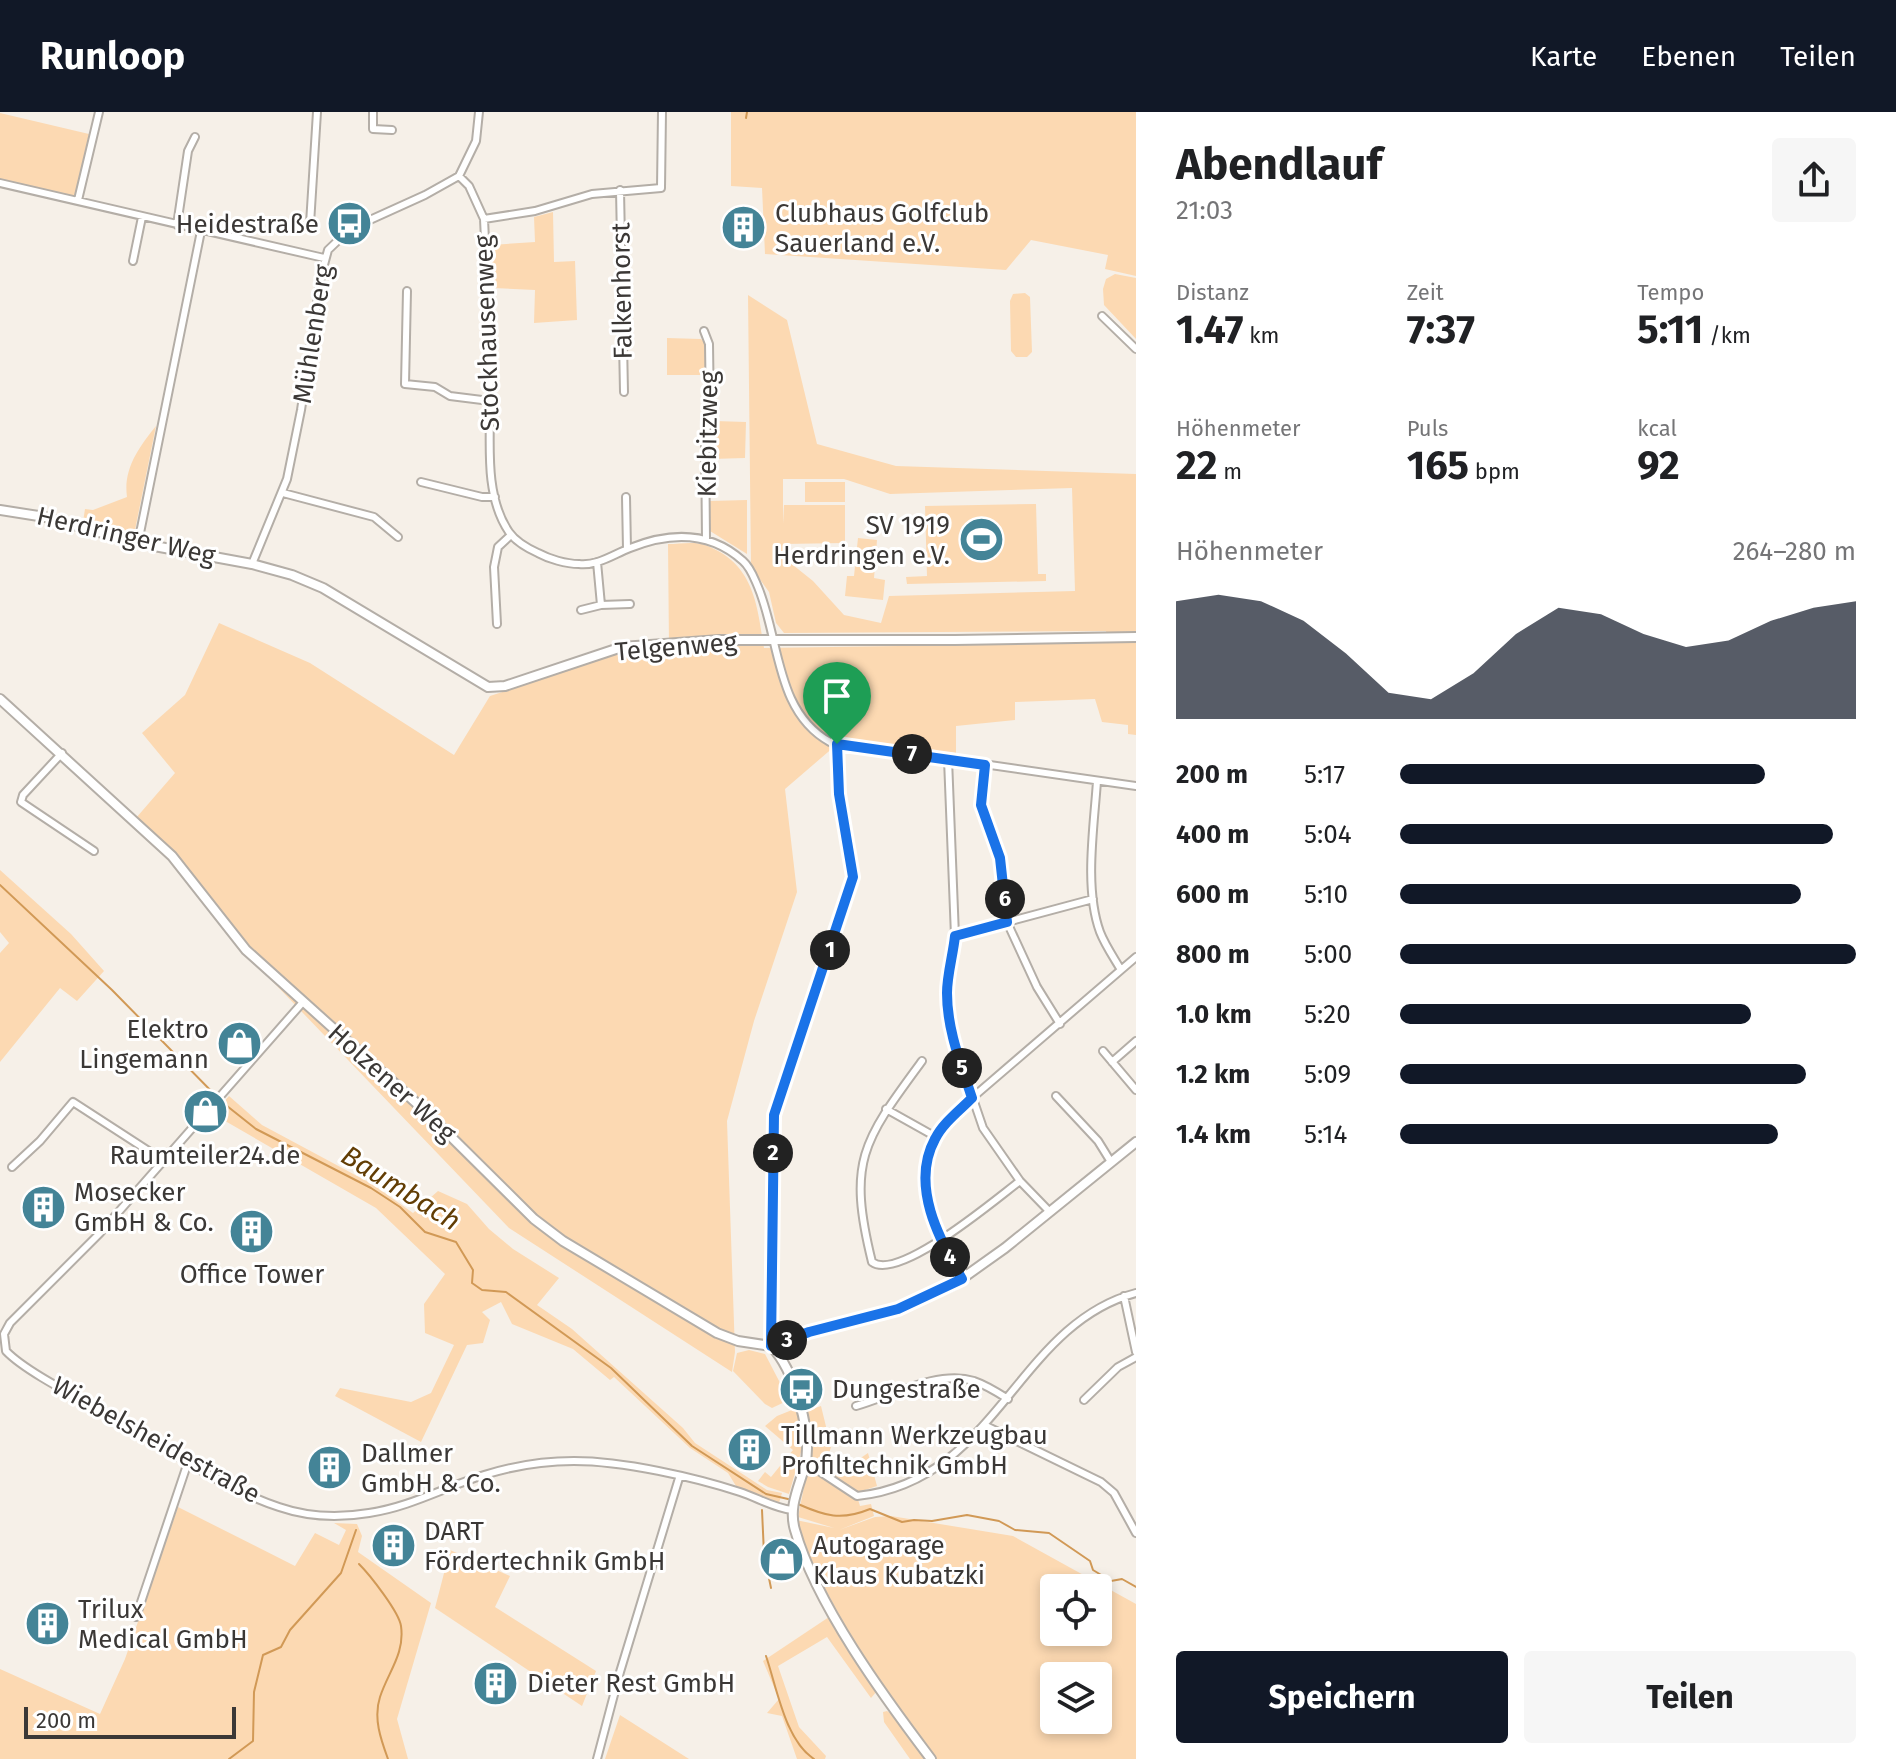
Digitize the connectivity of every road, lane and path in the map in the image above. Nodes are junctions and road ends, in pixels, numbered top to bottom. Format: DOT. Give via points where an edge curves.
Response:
graph roads {
  1 [pos="99,112"];
  2 [pos="317,112"];
  3 [pos="373,112"];
  4 [pos="479,112"];
  5 [pos="661,112"];
  6 [pos="392,130"];
  7 [pos="195,137"];
  8 [pos="459,176"];
  9 [pos="0,183"];
  10 [pos="620,190"];
  11 [pos="78,200"];
  12 [pos="142,217"];
  13 [pos="484,219"];
  14 [pos="310,224"];
  15 [pos="177,225"];
  16 [pos="201,231"];
  17 [pos="324,258"];
  18 [pos="133,261"];
  19 [pos="407,291"];
  20 [pos="1102,316"];
  21 [pos="704,331"];
  22 [pos="1136,349"];
  23 [pos="624,392"];
  24 [pos="490,401"];
  25 [pos="421,482"];
  26 [pos="283,493"];
  27 [pos="495,497"];
  28 [pos="626,497"];
  29 [pos="0,510"];
  30 [pos="511,535"];
  31 [pos="398,537"];
  32 [pos="706,539"];
  33 [pos="138,543"];
  34 [pos="627,549"];
  35 [pos="597,562"];
  36 [pos="252,564"];
  37 [pos="630,604"];
  38 [pos="601,605"];
  39 [pos="581,610"];
  40 [pos="497,624"];
  41 [pos="1136,637"];
  42 [pos="774,641"];
  43 [pos="0,699"];
  44 [pos="837,744"];
  45 [pos="62,753"];
  46 [pos="948,759"];
  47 [pos="985,765"];
  48 [pos="1097,781"];
  49 [pos="1136,786"];
  50 [pos="94,851"];
  51 [pos="1093,899"];
  52 [pos="1007,922"];
  53 [pos="955,936"];
  54 [pos="1136,957"];
  55 [pos="1121,970"];
  56 [pos="303,1002"];
  57 [pos="1060,1024"];
  58 [pos="1136,1041"];
  59 [pos="1103,1051"];
  60 [pos="922,1061"];
  61 [pos="1112,1062"];
  62 [pos="1136,1090"];
  63 [pos="1056,1096"];
  64 [pos="972,1098"];
  65 [pos="886,1109"];
  66 [pos="936,1137"];
  67 [pos="1136,1142"];
  68 [pos="164,1161"];
  69 [pos="1111,1162"];
  70 [pos="12,1167"];
  71 [pos="1020,1181"];
  72 [pos="1049,1211"];
  73 [pos="941,1241"];
  74 [pos="962,1279"];
  75 [pos="1136,1293"];
  76 [pos="1124,1296"];
  77 [pos="771,1346"];
  78 [pos="3,1350"];
  79 [pos="1136,1355"];
  80 [pos="1008,1399"];
  81 [pos="1084,1400"];
  82 [pos="856,1406"];
  83 [pos="986,1426"];
  84 [pos="188,1462"];
  85 [pos="805,1465"];
  86 [pos="679,1478"];
  87 [pos="792,1510"];
  88 [pos="1136,1533"];
  89 [pos="136,1617"];
  90 [pos="597,1759"];
  91 [pos="931,1759"];
  1 -- 11 [label="street"];
  2 -- 14 [label="street"];
  3 -- 6 [label="street" via="373,129"];
  4 -- 8 [label="street" via="476,141"];
  5 -- 10 [label="street" via="661,188"];
  7 -- 15 [label="street" via="188,151"];
  8 -- 13 [label="street, Stockhausenweg"];
  8 -- 17 [label="street, Mühlenberg" via="343,233"];
  9 -- 11 [label="street"];
  10 -- 13 [label="street"];
  10 -- 23 [label="street, Falkenhorst"];
  11 -- 12 [label="street"];
  12 -- 15 [label="street"];
  12 -- 18 [label="street"];
  13 -- 24 [label="street, Stockhausenweg"];
  15 -- 16 [label="street"];
  16 -- 17 [label="street"];
  16 -- 33 [label="street"];
  17 -- 26 [label="street, Mühlenberg"];
  19 -- 24 [label="street" via="405,384"];
  20 -- 22 [label="street"];
  21 -- 32 [label="street, Kiebitzweg" via="709,344 710,414 705,436"];
  24 -- 27 [label="street, Stockhausenweg"];
  25 -- 27 [label="street"];
  26 -- 31 [label="street" via="374,517"];
  26 -- 36 [label="street, Mühlenberg"];
  27 -- 30 [label="street, Stockhausenweg"];
  28 -- 34 [label="street"];
  29 -- 33 [label="main road, Herdringer Weg"];
  30 -- 35 [label="street" via="550,559 578,565"];
  30 -- 40 [label="street" via="498,547 494,567"];
  32 -- 34 [label="street" via="675,536"];
  32 -- 42 [label="street" via="731,550 748,566"];
  33 -- 36 [label="main road, Herdringer Weg"];
  34 -- 35 [label="street"];
  35 -- 38 [label="street"];
  36 -- 42 [label="main road, Telgenweg" via="323,588 488,687 622,647"];
  37 -- 38 [label="street"];
  38 -- 39 [label="street"];
  41 -- 42 [label="main road, Telgenweg"];
  42 -- 44 [label="street" via="800,717"];
  43 -- 45 [label="main road, Holzener Weg"];
  44 -- 46 [label="street"];
  44 -- 77 [label="street" via="853,877 774,1115"];
  45 -- 50 [label="street" via="21,802"];
  45 -- 56 [label="main road, Holzener Weg" via="172,856 238,941"];
  46 -- 47 [label="street"];
  46 -- 53 [label="street"];
  47 -- 48 [label="street"];
  47 -- 52 [label="street" via="981,805 1000,858"];
  48 -- 49 [label="street"];
  48 -- 51 [label="street"];
  51 -- 52 [label="street"];
  51 -- 55 [label="street" via="1100,932"];
  52 -- 53 [label="street"];
  52 -- 57 [label="street"];
  53 -- 64 [label="street" via="948,1010"];
  54 -- 55 [label="street"];
  55 -- 57 [label="street"];
  56 -- 68 [label="street, Wiebelsheidestraße"];
  56 -- 77 [label="main road, Holzener Weg" via="550,1232 717,1333"];
  57 -- 64 [label="street"];
  58 -- 61 [label="street"];
  59 -- 61 [label="street"];
  60 -- 65 [label="street"];
  61 -- 62 [label="street"];
  63 -- 69 [label="street"];
  64 -- 66 [label="street"];
  64 -- 71 [label="street" via="989,1139"];
  65 -- 66 [label="street"];
  65 -- 73 [label="street" via="862,1163 861,1210 872,1262 881,1266"];
  66 -- 73 [label="street" via="925,1173"];
  67 -- 69 [label="main road"];
  68 -- 70 [label="street" via="73,1102"];
  68 -- 78 [label="street, Wiebelsheidestraße" via="10,1323"];
  69 -- 72 [label="main road"];
  71 -- 72 [label="street"];
  71 -- 73 [label="street"];
  72 -- 74 [label="main road"];
  73 -- 74 [label="street"];
  74 -- 77 [label="main road" via="898,1309"];
  75 -- 76 [label="street"];
  76 -- 79 [label="street"];
  76 -- 80 [label="street" via="1077,1322"];
  77 -- 85 [label="main road" via="805,1421"];
  78 -- 84 [label="street, Wiebelsheidestraße"];
  79 -- 81 [label="street"];
  80 -- 82 [label="street" via="971,1380 952,1379"];
  80 -- 83 [label="street"];
  83 -- 85 [label="street" via="914,1480 869,1495 850,1493"];
  83 -- 88 [label="street" via="1101,1482 1114,1493"];
  84 -- 86 [label="street, Wiebelsheidestraße" via="260,1500 328,1516 391,1509 485,1475 549,1462 615,1463"];
  84 -- 89 [label="street"];
  85 -- 87 [label="main road"];
  86 -- 87 [label="street, Wiebelsheidestraße"];
  86 -- 90 [label="street"];
  87 -- 91 [label="main road" via="795,1532 824,1600"];
}
